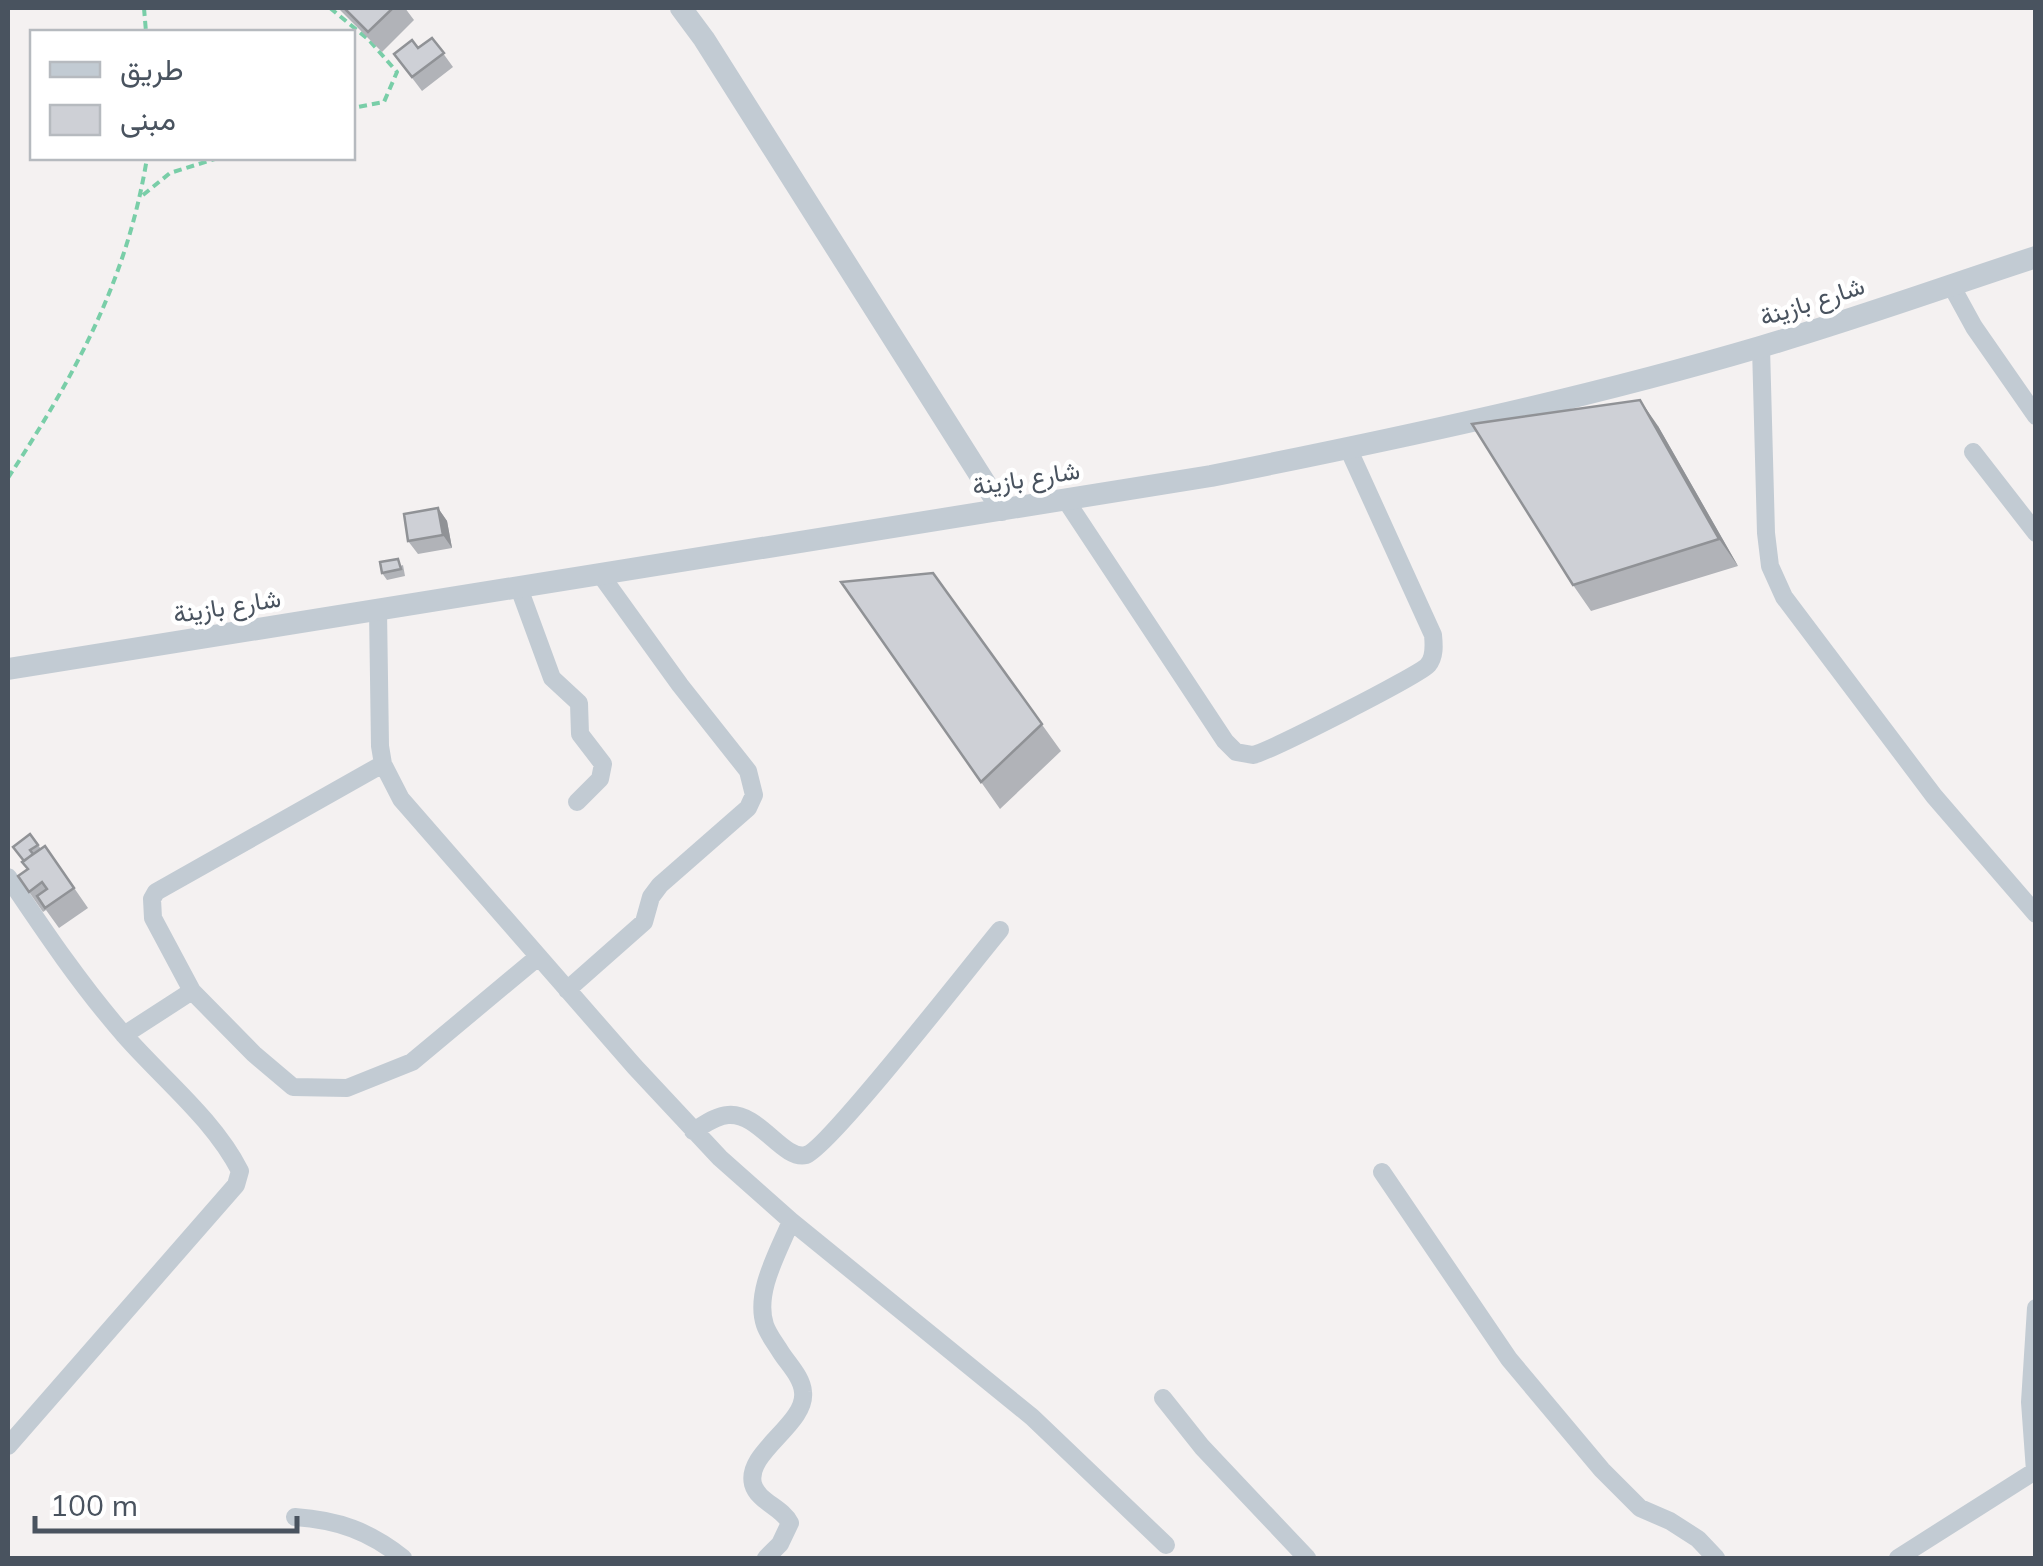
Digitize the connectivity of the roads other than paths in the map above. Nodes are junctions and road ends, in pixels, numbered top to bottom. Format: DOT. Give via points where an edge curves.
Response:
graph roads {
  1 [pos="682,8"];
  2 [pos="2036,258"];
  3 [pos="1951,285"];
  4 [pos="1761,347"];
  5 [pos="2036,416"];
  6 [pos="1348,448"];
  7 [pos="1973,452"];
  8 [pos="1065,499"];
  9 [pos="1002,510"];
  10 [pos="2036,533"];
  11 [pos="600,574"];
  12 [pos="519,588"];
  13 [pos="378,610"];
  14 [pos="8,669"];
  15 [pos="383,764"];
  16 [pos="577,802"];
  17 [pos="8,877"];
  18 [pos="2036,914"];
  19 [pos="1000,930"];
  20 [pos="538,957"];
  21 [pos="567,990"];
  22 [pos="192,991"];
  23 [pos="124,1035"];
  24 [pos="693,1130"];
  25 [pos="1382,1172"];
  26 [pos="791,1221"];
  27 [pos="2036,1308"];
  28 [pos="1163,1398"];
  29 [pos="8,1446"];
  30 [pos="2035,1471"];
  31 [pos="294,1517"];
  32 [pos="1166,1545"];
  33 [pos="404,1558"];
  34 [pos="766,1558"];
  35 [pos="1306,1558"];
  36 [pos="1716,1558"];
  37 [pos="1898,1558"];
  1 -- 9 [label="street"];
  2 -- 3 [label="street, شارع بازينة"];
  3 -- 4 [label="street, شارع بازينة"];
  3 -- 5 [label="street"];
  4 -- 6 [label="street, شارع بازينة"];
  4 -- 18 [label="street" via="1766,534 1784,597 1934,796"];
  6 -- 8 [label="street, شارع بازينة"];
  6 -- 8 [label="street" via="1433,635 1432,658 1422,670 1252,755 1225,741"];
  7 -- 10 [label="street"];
  8 -- 9 [label="street, شارع بازينة"];
  9 -- 11 [label="street, شارع بازينة"];
  11 -- 12 [label="street, شارع بازينة"];
  11 -- 21 [label="street" via="748,771 754,795 748,808 653,892 644,922"];
  12 -- 13 [label="street, شارع بازينة"];
  12 -- 16 [label="street" via="552,678 579,703 580,734 603,764 600,779"];
  13 -- 14 [label="street, شارع بازينة"];
  13 -- 15 [label="street"];
  15 -- 20 [label="street" via="401,799"];
  15 -- 22 [label="street" via="156,892 153,918"];
  17 -- 23 [label="street"];
  19 -- 24 [label="street" via="810,1154 790,1152 742,1116 722,1116"];
  20 -- 21 [label="street"];
  20 -- 22 [label="street" via="412,1062 348,1088 293,1088"];
  21 -- 24 [label="street"];
  22 -- 23 [label="street"];
  23 -- 29 [label="street" via="216,1134 240,1171 236,1185"];
  24 -- 26 [label="street"];
  25 -- 36 [label="street" via="1509,1360 1602,1470 1640,1508 1670,1520"];
  26 -- 32 [label="street" via="1032,1417"];
  26 -- 34 [label="street" via="762,1307 765,1326 804,1396 754,1468 757,1492 790,1523"];
  27 -- 30 [label="street" via="2030,1402"];
  28 -- 35 [label="street"];
  30 -- 37 [label="street"];
  31 -- 33 [label="street" via="352,1527"];
}
